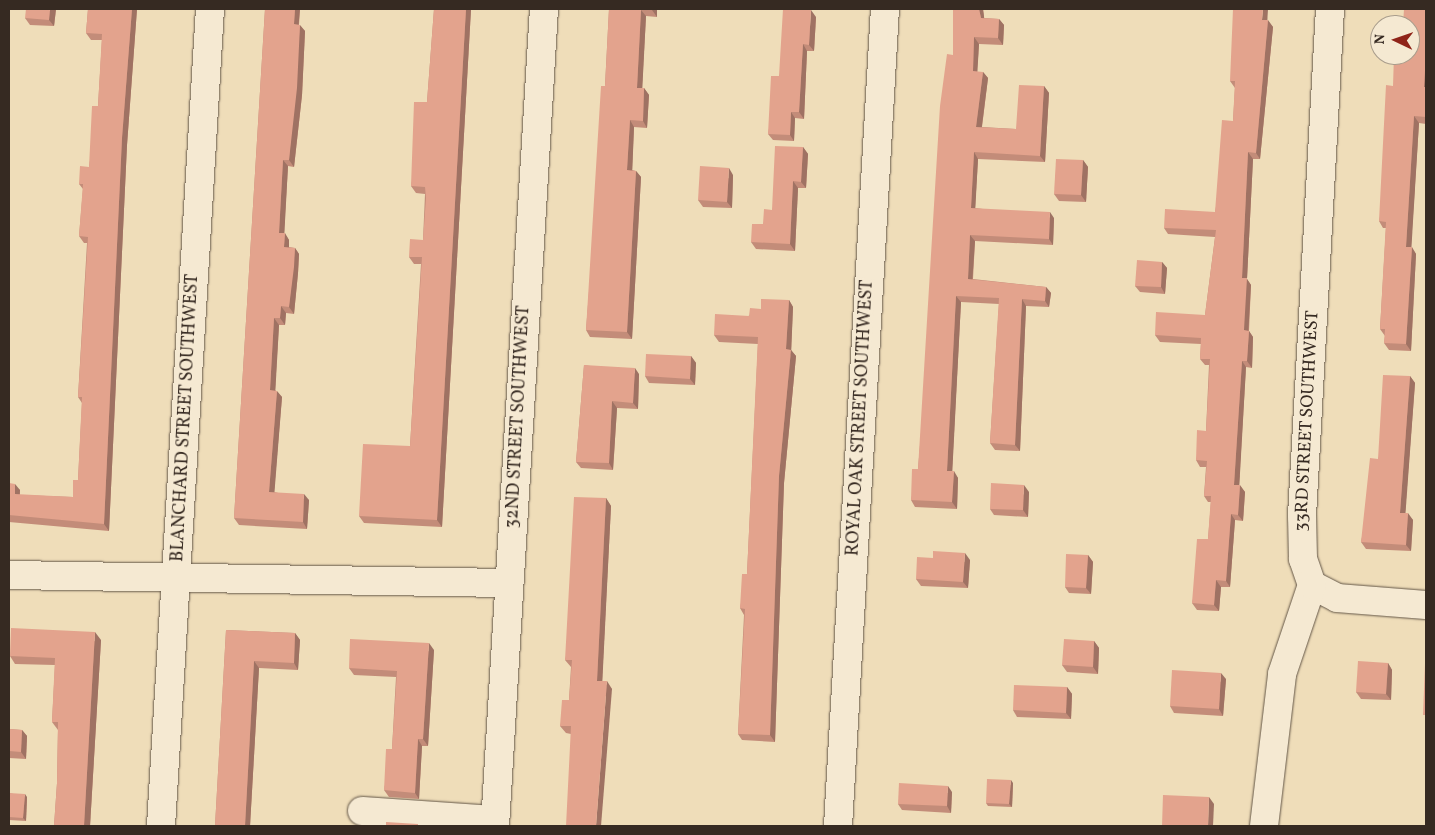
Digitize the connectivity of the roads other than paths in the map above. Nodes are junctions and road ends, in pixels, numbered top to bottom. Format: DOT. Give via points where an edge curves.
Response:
graph roads {
  1 [pos="210,9"];
  2 [pos="544,9"];
  3 [pos="885,9"];
  4 [pos="1330,9"];
  5 [pos="9,575"];
  6 [pos="177,579"];
  7 [pos="509,583"];
  8 [pos="1312,585"];
  9 [pos="1426,604"];
  10 [pos="362,811"];
  11 [pos="495,823"];
  12 [pos="161,826"];
  13 [pos="838,826"];
  14 [pos="1264,826"];
  1 -- 6 [label="street, BLANCHARD STREET SOUTHWEST"];
  2 -- 7 [label="street, 32ND STREET SOUTHWEST"];
  3 -- 13 [label="street, ROYAL OAK STREET SOUTHWEST"];
  4 -- 8 [label="street, 33RD STREET SOUTHWEST" via="1302,516 1304,559"];
  5 -- 6 [label="street"];
  6 -- 7 [label="street"];
  6 -- 12 [label="street, BLANCHARD STREET SOUTHWEST"];
  7 -- 11 [label="street, 32ND STREET SOUTHWEST"];
  8 -- 9 [label="street" via="1337,598"];
  8 -- 14 [label="street" via="1282,674"];
  10 -- 11 [label="street"];
}
